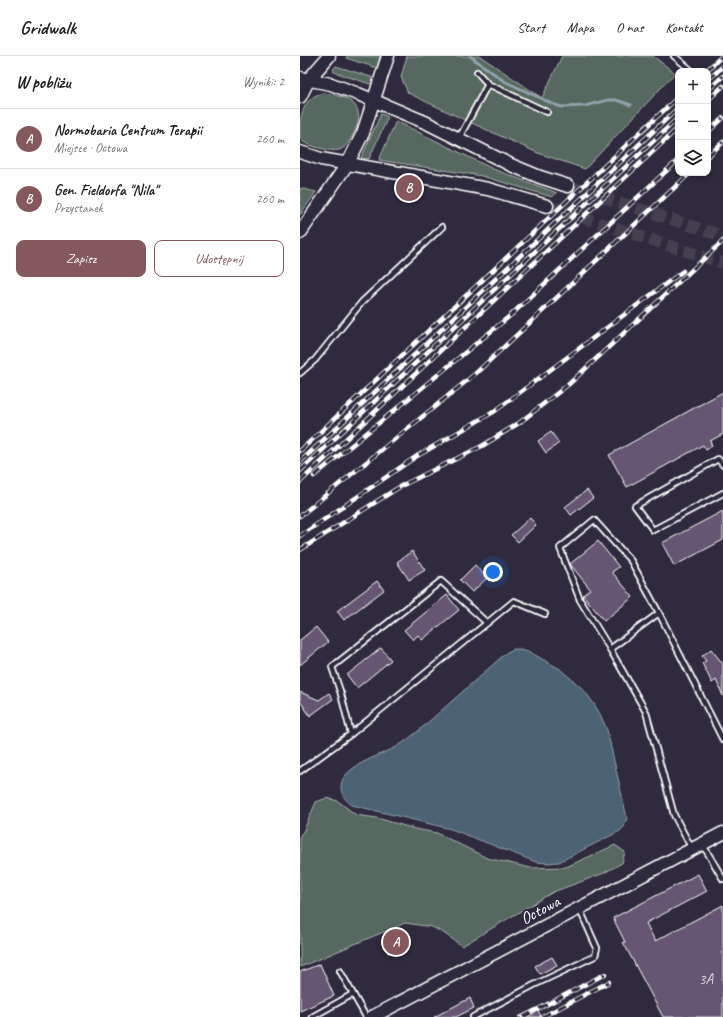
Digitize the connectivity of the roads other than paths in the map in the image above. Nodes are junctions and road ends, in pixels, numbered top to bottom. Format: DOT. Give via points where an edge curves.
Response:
graph roads {
  1 [pos="329,56"];
  2 [pos="388,56"];
  3 [pos="674,56"];
  4 [pos="688,68"];
  5 [pos="477,72"];
  6 [pos="305,78"];
  7 [pos="488,84"];
  8 [pos="300,97"];
  9 [pos="374,101"];
  10 [pos="547,112"];
  11 [pos="458,139"];
  12 [pos="300,152"];
  13 [pos="348,163"];
  14 [pos="568,186"];
  15 [pos="547,206"];
  16 [pos="442,228"];
  17 [pos="300,233"];
  18 [pos="300,373"];
  19 [pos="723,465"];
  20 [pos="723,493"];
  21 [pos="659,613"];
  22 [pos="545,614"];
  23 [pos="487,623"];
  24 [pos="610,649"];
  25 [pos="351,734"];
  26 [pos="723,740"];
  27 [pos="300,771"];
  28 [pos="723,833"];
  29 [pos="702,844"];
  30 [pos="692,849"];
  31 [pos="723,880"];
  32 [pos="580,908"];
  33 [pos="340,971"];
  34 [pos="353,994"];
  35 [pos="312,1017"];
  36 [pos="366,1017"];
  37 [pos="372,1017"];
  38 [pos="473,1017"];
  1 -- 6 [label="main road"];
  2 -- 9 [label="main road"];
  3 -- 4 [label="lane"];
  5 -- 7 [label="lane"];
  6 -- 8 [label="main road"];
  6 -- 9 [label="main road" via="331,84"];
  7 -- 10 [label="lane"];
  7 -- 11 [label="lane"];
  9 -- 11 [label="main road"];
  9 -- 13 [label="main road" via="363,133"];
  11 -- 14 [label="main road" via="511,165"];
  12 -- 13 [label="main road" via="321,159"];
  13 -- 15 [label="main road" via="488,189"];
  13 -- 17 [label="main road"];
  16 -- 18 [label="lane" via="362,302 315,360"];
  19 -- 20 [label="lane" via="718,459 635,506 653,530"];
  21 -- 24 [label="lane"];
  21 -- 24 [label="lane" via="631,561 594,520 560,548 580,600"];
  21 -- 26 [label="lane"];
  22 -- 23 [label="lane" via="514,601"];
  23 -- 25 [label="lane"];
  23 -- 25 [label="lane" via="441,580 332,667"];
  24 -- 30 [label="lane" via="646,712 674,815"];
  25 -- 27 [label="lane"];
  28 -- 29 [label="main road, Octowa"];
  29 -- 30 [label="main road, Octowa"];
  29 -- 31 [label="lane"];
  30 -- 32 [label="main road, Octowa"];
  32 -- 37 [label="main road, Octowa"];
  32 -- 38 [label="lane" via="597,948 595,956"];
  33 -- 34 [label="lane"];
  34 -- 35 [label="lane"];
  34 -- 36 [label="lane"];
}
